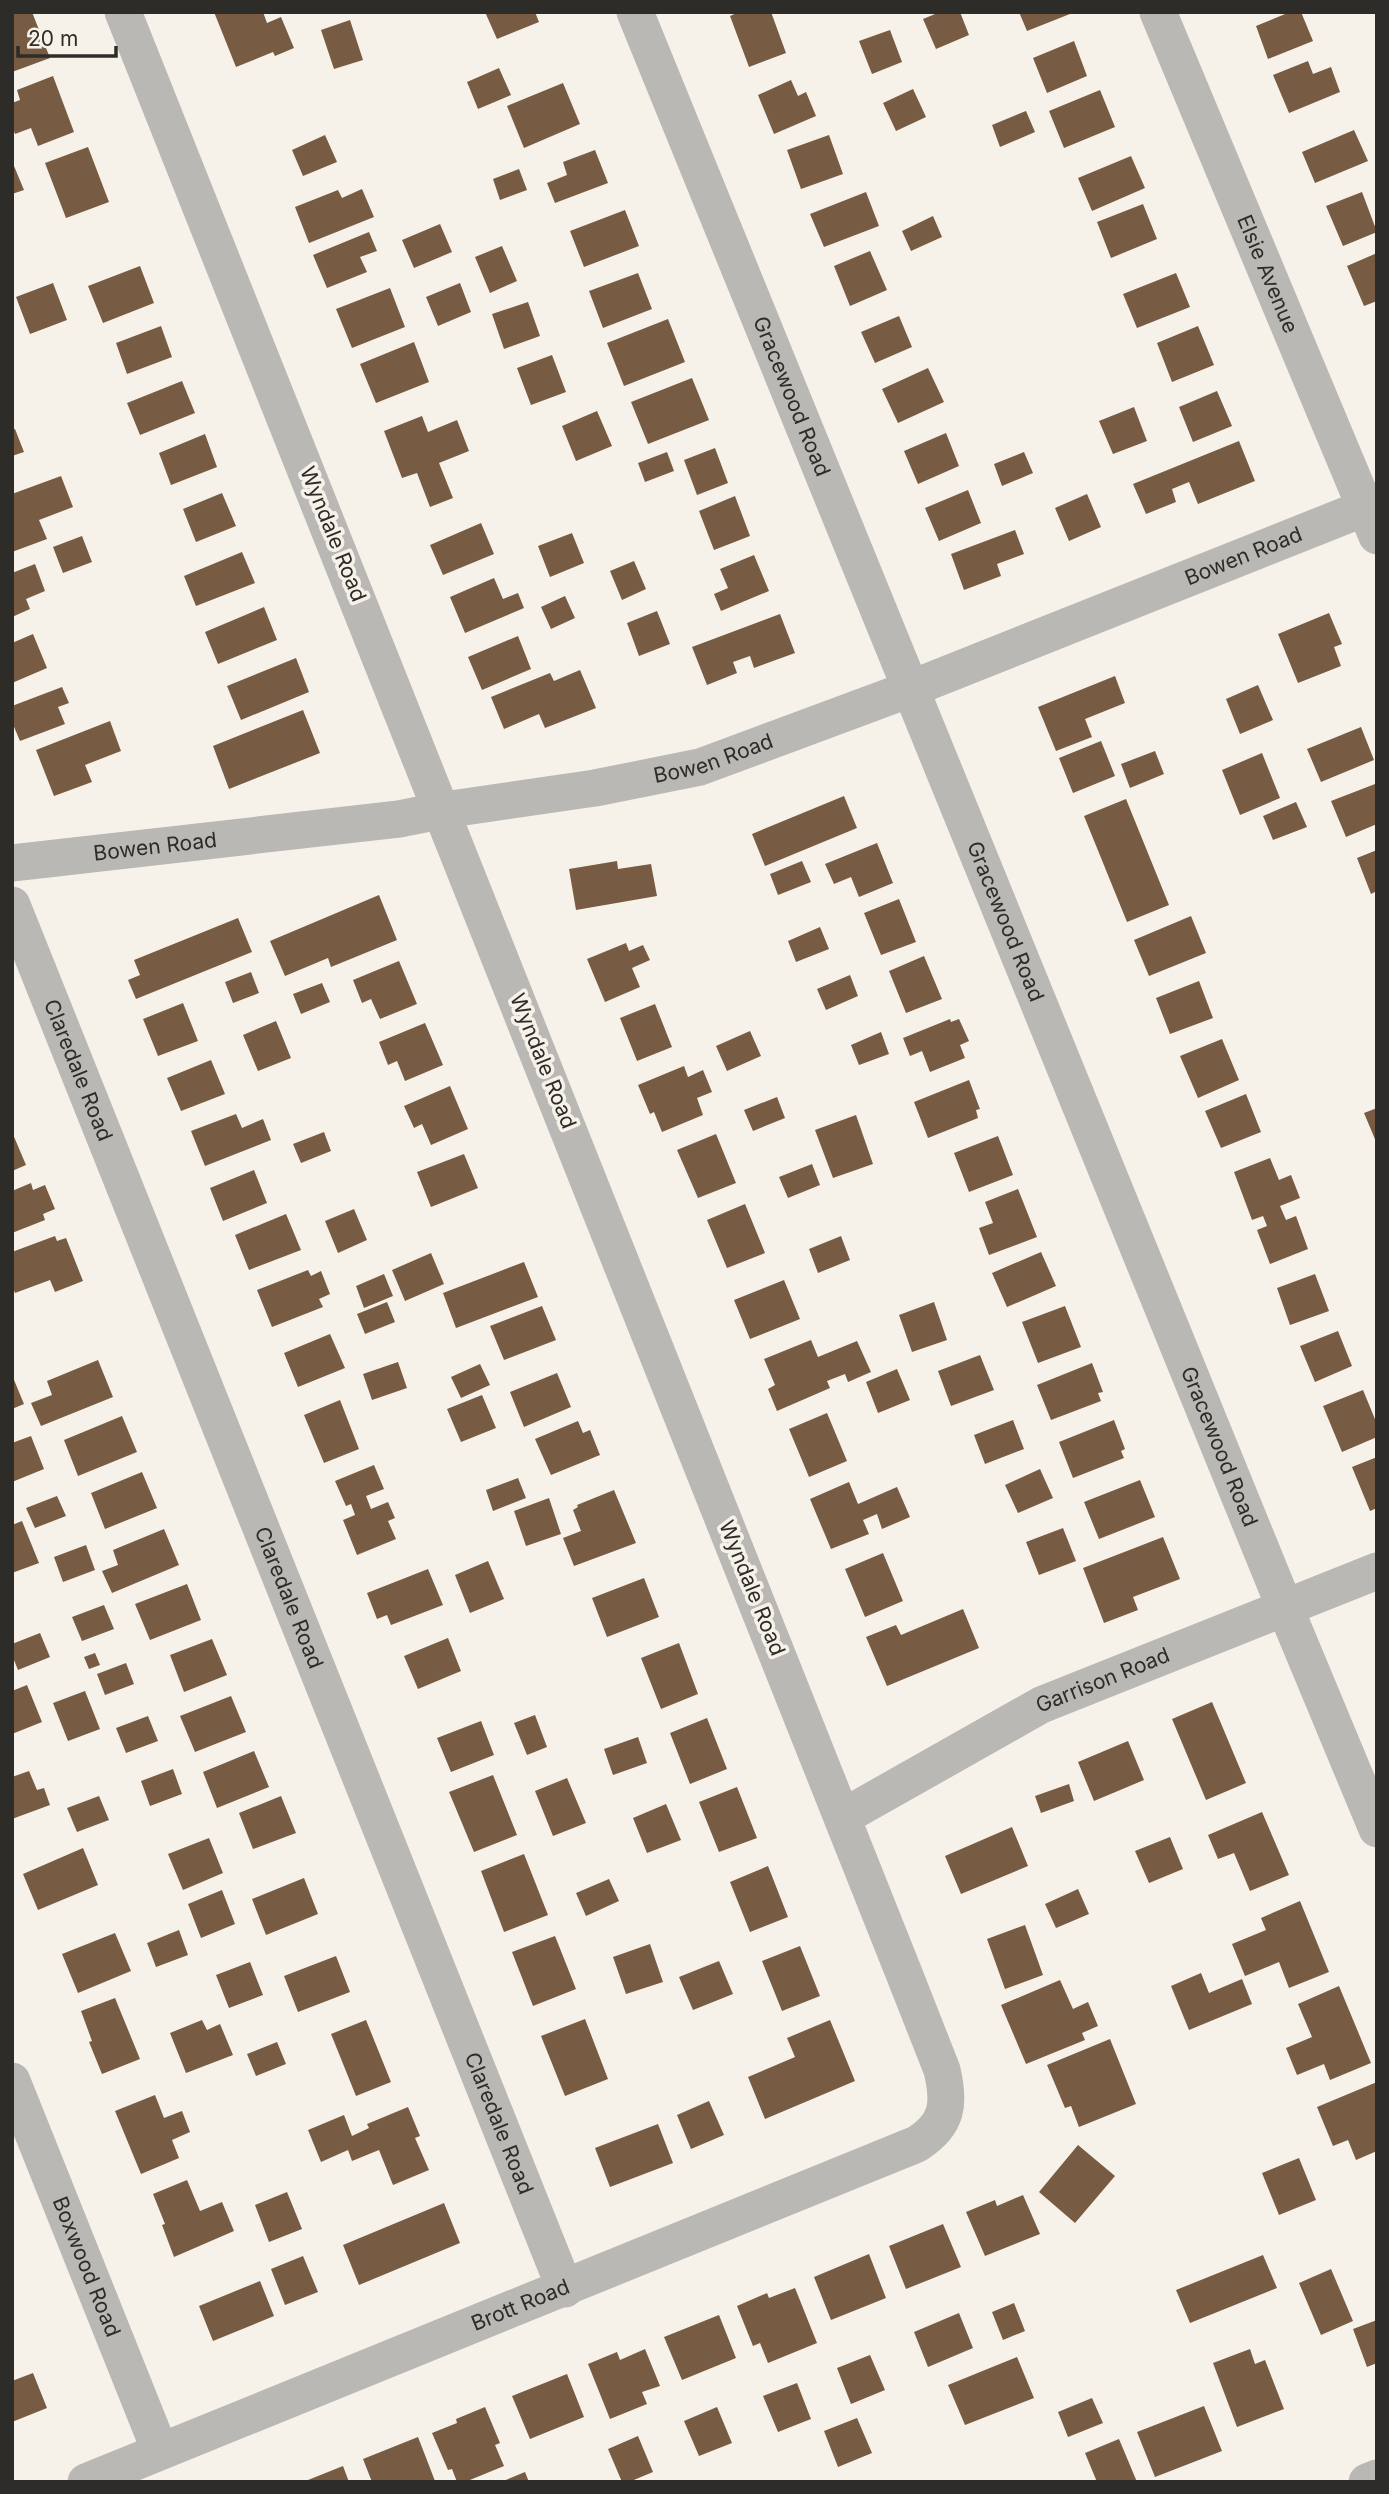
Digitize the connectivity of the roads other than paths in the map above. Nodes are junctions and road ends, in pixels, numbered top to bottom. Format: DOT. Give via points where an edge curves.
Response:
graph roads {
  1 [pos="123,12"];
  2 [pos="635,12"];
  3 [pos="1158,12"];
  4 [pos="1373,515"];
  5 [pos="910,690"];
  6 [pos="443,810"];
  7 [pos="12,863"];
  8 [pos="12,905"];
  9 [pos="1377,1571"];
  10 [pos="1285,1608"];
  11 [pos="843,1817"];
  12 [pos="1377,1829"];
  13 [pos="12,2081"];
  14 [pos="945,2114"];
  15 [pos="565,2289"];
  16 [pos="160,2451"];
  17 [pos="1377,2478"];
  18 [pos="86,2482"];
  19 [pos="1367,2482"];
  1 -- 6 [label="street, Wyndale Road"];
  2 -- 5 [label="street, Gracewood Road"];
  3 -- 4 [label="street, Elsie Avenue"];
  4 -- 5 [label="street, Bowen Road"];
  5 -- 6 [label="street, Bowen Road" via="700,766 595,788"];
  5 -- 10 [label="street, Gracewood Road"];
  6 -- 7 [label="street, Bowen Road" via="399,819"];
  6 -- 11 [label="street, Wyndale Road"];
  8 -- 15 [label="street, Claredale Road"];
  9 -- 10 [label="street, Garrison Road"];
  10 -- 11 [label="street, Garrison Road" via="1041,1705"];
  10 -- 12 [label="street, Gracewood Road"];
  11 -- 14 [label="street, Wyndale Road" via="942,2070 948,2092"];
  13 -- 16 [label="street, Boxwood Road"];
  14 -- 15 [label="street, Brott Road" via="930,2136 916,2144"];
  15 -- 16 [label="street, Brott Road"];
  16 -- 18 [label="street, Brott Road"];
  17 -- 19 [label="street"];
}
